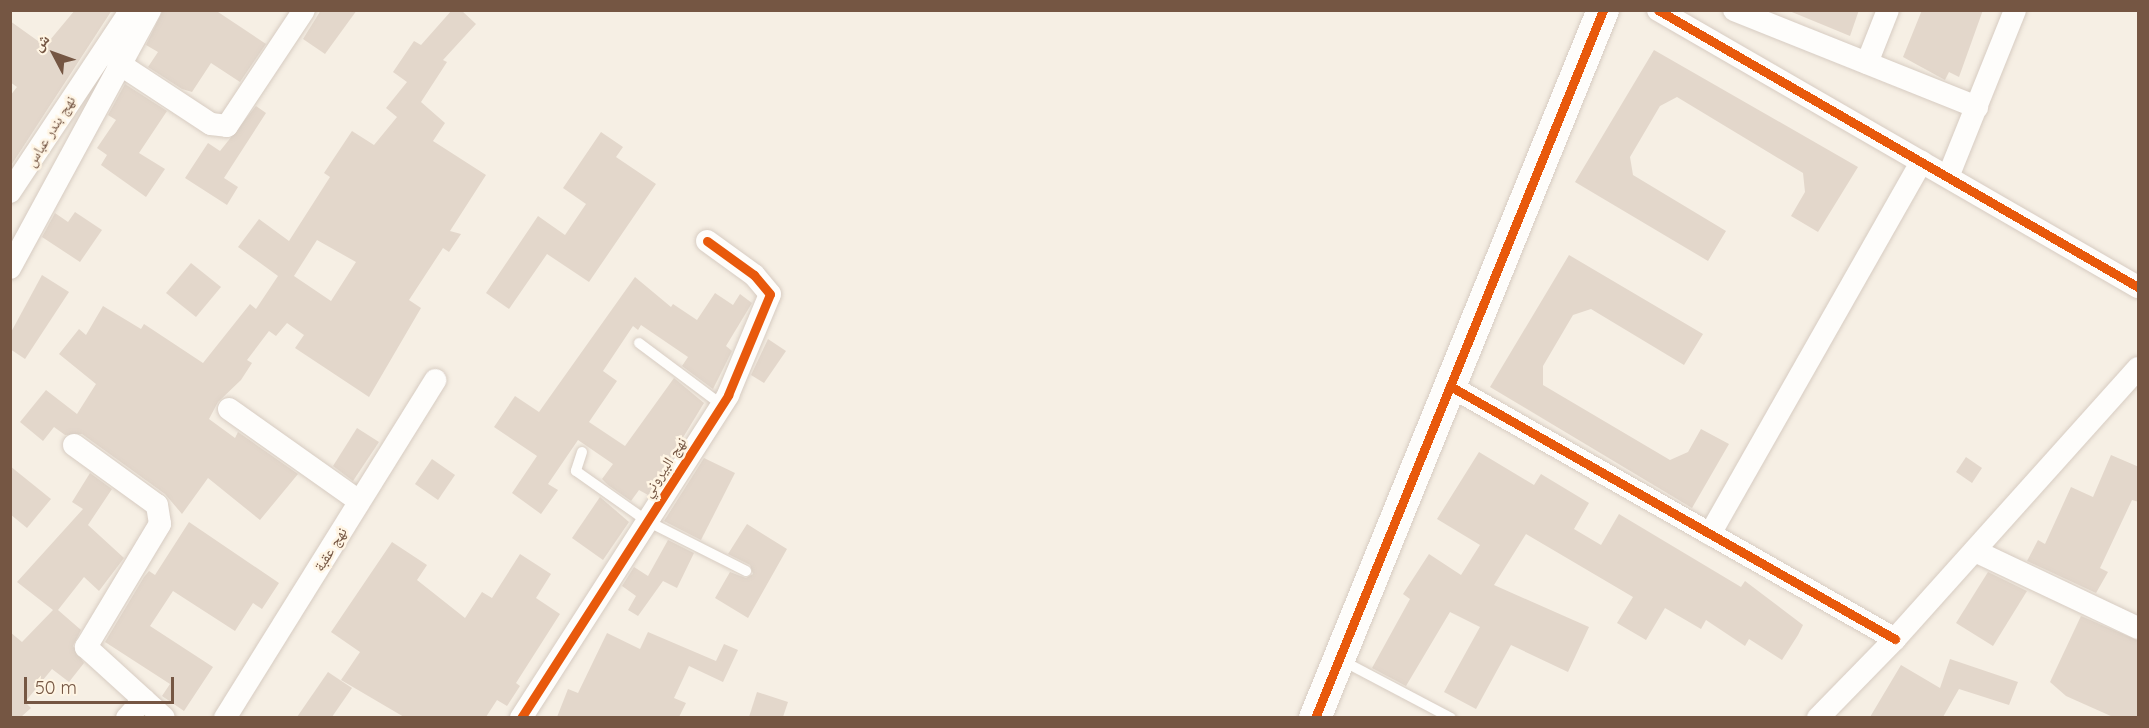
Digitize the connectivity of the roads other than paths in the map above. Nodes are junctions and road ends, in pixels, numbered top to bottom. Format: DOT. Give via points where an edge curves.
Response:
graph roads {
  1 [pos="130,10"];
  2 [pos="150,10"];
  3 [pos="304,10"];
  4 [pos="1603,10"];
  5 [pos="1658,10"];
  6 [pos="1734,10"];
  7 [pos="1888,10"];
  8 [pos="2015,10"];
  9 [pos="1867,63"];
  10 [pos="116,68"];
  11 [pos="88,70"];
  12 [pos="1977,107"];
  13 [pos="1921,162"];
  14 [pos="1948,177"];
  15 [pos="10,192"];
  16 [pos="707,241"];
  17 [pos="10,268"];
  18 [pos="2139,287"];
  19 [pos="639,343"];
  20 [pos="2136,376"];
  21 [pos="435,380"];
  22 [pos="1450,386"];
  23 [pos="722,405"];
  24 [pos="229,409"];
  25 [pos="74,445"];
  26 [pos="582,452"];
  27 [pos="359,501"];
  28 [pos="647,520"];
  29 [pos="1710,534"];
  30 [pos="1975,551"];
  31 [pos="746,571"];
  32 [pos="2139,628"];
  33 [pos="1895,639"];
  34 [pos="1338,659"];
  35 [pos="144,699"];
  36 [pos="128,717"];
  37 [pos="164,717"];
  38 [pos="225,717"];
  39 [pos="521,717"];
  40 [pos="1314,717"];
  41 [pos="1451,717"];
  42 [pos="1818,717"];
  1 -- 11 [label="street, نهج بندر عباس"];
  2 -- 10 [label="street"];
  3 -- 10 [label="street" via="227,126 212,124"];
  4 -- 22 [label="street"];
  5 -- 13 [label="street"];
  6 -- 9 [label="street"];
  7 -- 9 [label="street"];
  8 -- 12 [label="street"];
  9 -- 12 [label="street"];
  10 -- 11 [label="street"];
  10 -- 17 [label="street"];
  11 -- 15 [label="street, نهج بندر عباس"];
  12 -- 14 [label="street"];
  13 -- 14 [label="street"];
  13 -- 29 [label="street"];
  14 -- 18 [label="street"];
  16 -- 23 [label="street, نهج البيروني" via="754,275 771,294"];
  19 -- 23 [label="lane"];
  20 -- 30 [label="street"];
  21 -- 27 [label="street, نهج عقبة"];
  22 -- 29 [label="street"];
  22 -- 34 [label="street"];
  23 -- 28 [label="street, نهج البيروني"];
  24 -- 27 [label="street"];
  25 -- 35 [label="street" via="158,505 160,524 86,646"];
  26 -- 28 [label="lane" via="576,471"];
  27 -- 38 [label="street, نهج عقبة"];
  28 -- 31 [label="lane"];
  28 -- 39 [label="street, نهج البيروني"];
  29 -- 33 [label="street"];
  30 -- 32 [label="street"];
  30 -- 33 [label="street"];
  33 -- 42 [label="street"];
  34 -- 40 [label="street"];
  34 -- 41 [label="lane"];
  35 -- 36 [label="street"];
  35 -- 37 [label="street"];
}
